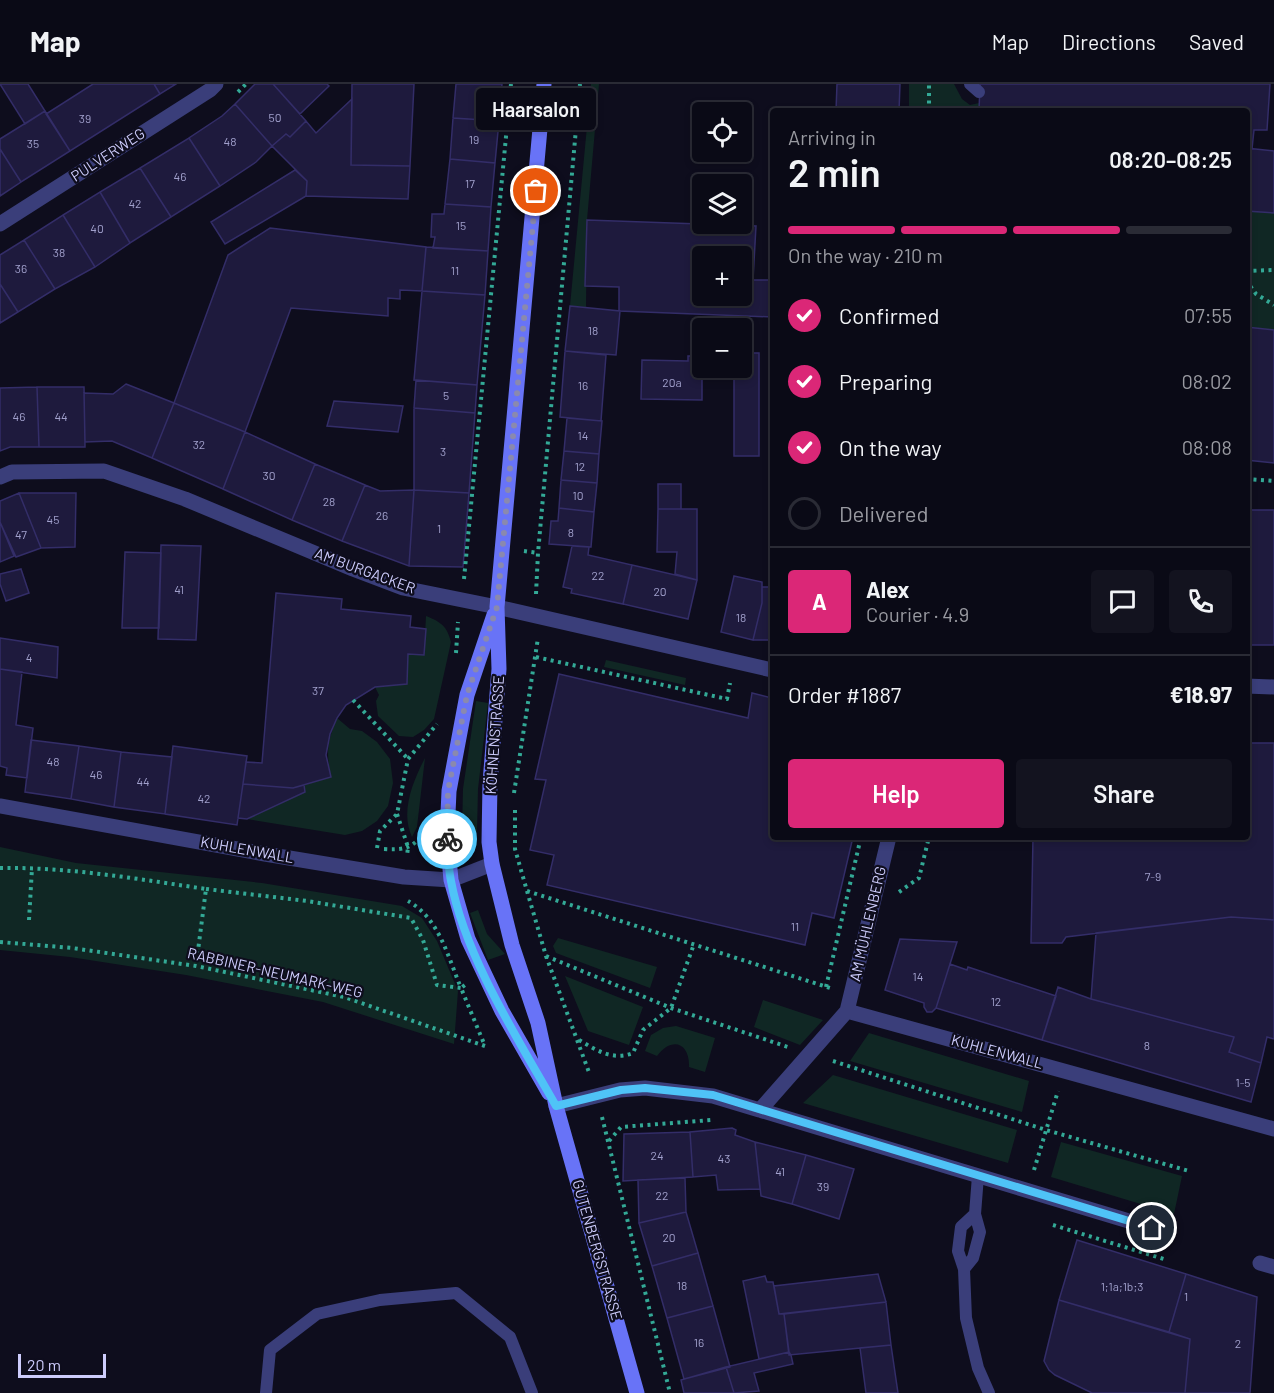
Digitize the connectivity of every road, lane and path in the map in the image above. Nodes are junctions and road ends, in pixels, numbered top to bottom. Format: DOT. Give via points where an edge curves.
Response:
graph roads {
  1 [pos="216,84"];
  2 [pos="511,84"];
  3 [pos="580,84"];
  4 [pos="929,84"];
  5 [pos="545,89"];
  6 [pos="929,108"];
  7 [pos="0,224"];
  8 [pos="1274,270"];
  9 [pos="1250,271"];
  10 [pos="1250,286"];
  11 [pos="1274,305"];
  12 [pos="0,477"];
  13 [pos="1250,479"];
  14 [pos="1274,481"];
  15 [pos="462,599"];
  16 [pos="497,607"];
  17 [pos="536,615"];
  18 [pos="536,657"];
  19 [pos="455,660"];
  20 [pos="770,670"];
  21 [pos="731,679"];
  22 [pos="1250,686"];
  23 [pos="1274,687"];
  24 [pos="353,700"];
  25 [pos="440,720"];
  26 [pos="408,759"];
  27 [pos="514,794"];
  28 [pos="514,805"];
  29 [pos="0,806"];
  30 [pos="860,840"];
  31 [pos="888,840"];
  32 [pos="927,840"];
  33 [pos="376,848"];
  34 [pos="492,864"];
  35 [pos="0,868"];
  36 [pos="32,868"];
  37 [pos="450,880"];
  38 [pos="206,889"];
  39 [pos="897,897"];
  40 [pos="398,898"];
  41 [pos="29,920"];
  42 [pos="0,942"];
  43 [pos="694,944"];
  44 [pos="196,966"];
  45 [pos="485,976"];
  46 [pos="826,987"];
  47 [pos="461,988"];
  48 [pos="847,1011"];
  49 [pos="578,1039"];
  50 [pos="1064,1071"];
  51 [pos="597,1096"];
  52 [pos="556,1106"];
  53 [pos="760,1110"];
  54 [pos="720,1119"];
  55 [pos="1274,1129"];
  56 [pos="609,1141"];
  57 [pos="978,1176"];
  58 [pos="1028,1191"];
  59 [pos="975,1214"];
  60 [pos="1043,1221"];
  61 [pos="1152,1228"];
  62 [pos="1167,1260"];
  63 [pos="964,1269"];
  64 [pos="266,1393"];
  65 [pos="532,1393"];
  66 [pos="637,1393"];
  67 [pos="670,1393"];
  68 [pos="989,1393"];
  1 -- 7 [label="street, PULVERWEG"];
  2 -- 15 [label="path"];
  3 -- 17 [label="path" via="538,553"];
  4 -- 6 [label="path"];
  5 -- 16 [label="main road, KÖHNENSTRASSE"];
  8 -- 9 [label="path"];
  10 -- 11 [label="path"];
  12 -- 15 [label="street, AM BURGACKER" via="12,472 104,471 403,588"];
  13 -- 14 [label="path"];
  15 -- 16 [label="street, AM BURGACKER"];
  15 -- 19 [label="path"];
  16 -- 17 [label="street, AM BURGACKER"];
  16 -- 34 [label="main road, KÖHNENSTRASSE" via="499,669 490,783"];
  16 -- 37 [label="main road, KÖHNENSTRASSE" via="467,695 448,791"];
  17 -- 18 [label="path"];
  17 -- 20 [label="street, AM BURGACKER"];
  18 -- 21 [label="path" via="727,699"];
  18 -- 27 [label="path"];
  22 -- 23 [label="street"];
  24 -- 26 [label="path"];
  25 -- 26 [label="path"];
  26 -- 33 [label="path" via="397,814 380,831"];
  28 -- 49 [label="path" via="515,849 546,956"];
  29 -- 37 [label="street, KUHLENWALL" via="404,877"];
  30 -- 46 [label="path"];
  31 -- 48 [label="street, AM MÜHLENBERG"];
  32 -- 39 [label="path" via="919,878 900,890"];
  34 -- 37 [label="street, KUHLENWALL"];
  34 -- 52 [label="main road, GUTENBERGSTRASSE" via="512,945 538,1023"];
  35 -- 36 [label="path"];
  36 -- 38 [label="path"];
  36 -- 41 [label="path"];
  37 -- 45 [label="main road, GUTENBERGSTRASSE" via="468,939"];
  38 -- 44 [label="path"];
  38 -- 47 [label="path" via="411,918 423,940 437,986"];
  40 -- 47 [label="path" via="427,915"];
  42 -- 44 [label="path, RABBINER-NEUMARK-WEG"];
  43 -- 49 [label="path" via="671,1008 643,1030 633,1053 603,1055"];
  44 -- 47 [label="path, RABBINER-NEUMARK-WEG" via="344,997 485,1046"];
  45 -- 47 [label="path"];
  45 -- 52 [label="main road, GUTENBERGSTRASSE"];
  48 -- 50 [label="street, KUHLENWALL"];
  48 -- 53 [label="street"];
  49 -- 51 [label="path"];
  50 -- 55 [label="street, KUHLENWALL"];
  50 -- 58 [label="path"];
  51 -- 52 [label="street"];
  51 -- 53 [label="street" via="645,1088 713,1095"];
  51 -- 56 [label="path"];
  52 -- 66 [label="main road, GUTENBERGSTRASSE"];
  53 -- 57 [label="street"];
  54 -- 56 [label="path" via="621,1127"];
  56 -- 67 [label="path"];
  57 -- 58 [label="street"];
  57 -- 59 [label="lane"];
  58 -- 61 [label="street"];
  59 -- 63 [label="lane" via="980,1232 973,1258"];
  59 -- 63 [label="lane" via="961,1227 958,1251"];
  60 -- 62 [label="path"];
  63 -- 68 [label="lane" via="966,1318 978,1368"];
  64 -- 65 [label="lane" via="270,1350 317,1314 380,1300 456,1293 510,1337"];
}
